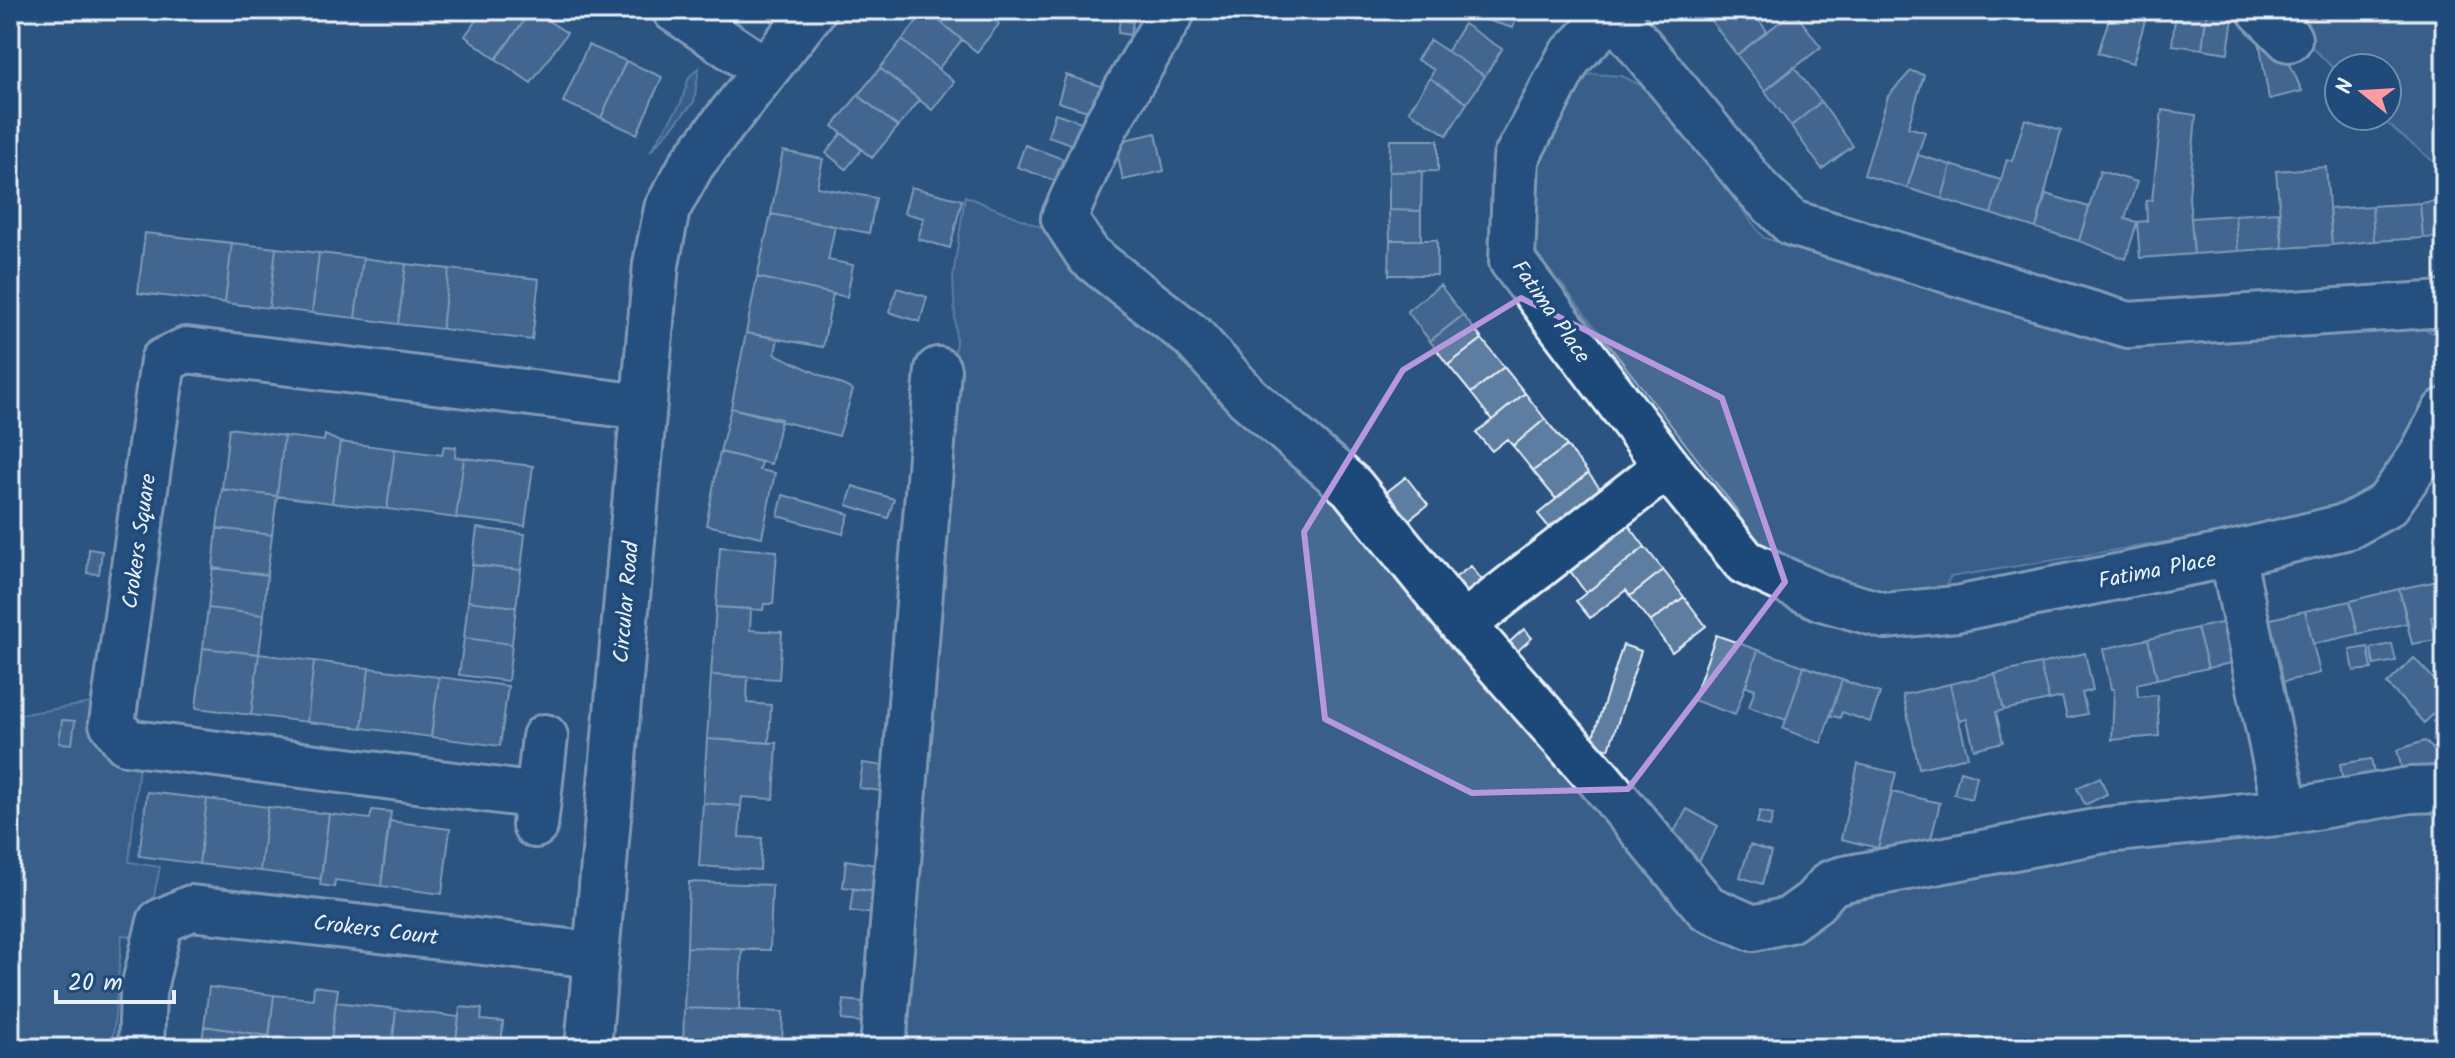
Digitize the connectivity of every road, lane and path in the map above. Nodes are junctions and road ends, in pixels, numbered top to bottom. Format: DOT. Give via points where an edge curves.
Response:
graph roads {
  1 [pos="675,10"];
  2 [pos="813,10"];
  3 [pos="1173,10"];
  4 [pos="1613,12"];
  5 [pos="764,69"];
  6 [pos="2445,304"];
  7 [pos="938,370"];
  8 [pos="643,407"];
  9 [pos="2445,411"];
  10 [pos="1667,466"];
  11 [pos="2232,554"];
  12 [pos="1463,625"];
  13 [pos="545,737"];
  14 [pos="2445,789"];
  15 [pos="2286,812"];
  16 [pos="595,955"];
  17 [pos="141,1048"];
  18 [pos="588,1048"];
  19 [pos="883,1048"];
  1 -- 5 [label="street"];
  2 -- 5 [label="street, Circular Road"];
  3 -- 12 [label="street" via="1105,127 1064,218 1089,256 1193,337 1247,397 1352,487"];
  4 -- 6 [label="street, Fatima Place" via="1759,191 1792,223 2128,325"];
  4 -- 10 [label="street, Fatima Place" via="1569,58 1516,158 1512,261"];
  5 -- 8 [label="street, Circular Road" via="692,164 667,209 656,264"];
  7 -- 19 [label="street"];
  8 -- 13 [label="street, Crokers Square" via="186,350 163,361 112,723 126,742 537,811"];
  8 -- 16 [label="street, Circular Road"];
  9 -- 11 [label="street, Fatima Place" via="2387,505 2349,526"];
  10 -- 11 [label="street, Fatima Place" via="1745,562 1822,598 1885,616 1956,609"];
  10 -- 12 [label="street"];
  11 -- 15 [label="street"];
  12 -- 15 [label="street" via="1707,908 1753,928 1789,920 1831,883 1844,879 2105,830"];
  14 -- 15 [label="street" via="2410,790"];
  16 -- 17 [label="street, Crokers Court" via="191,908 160,922 143,992"];
  16 -- 18 [label="street, Circular Road"];
}
